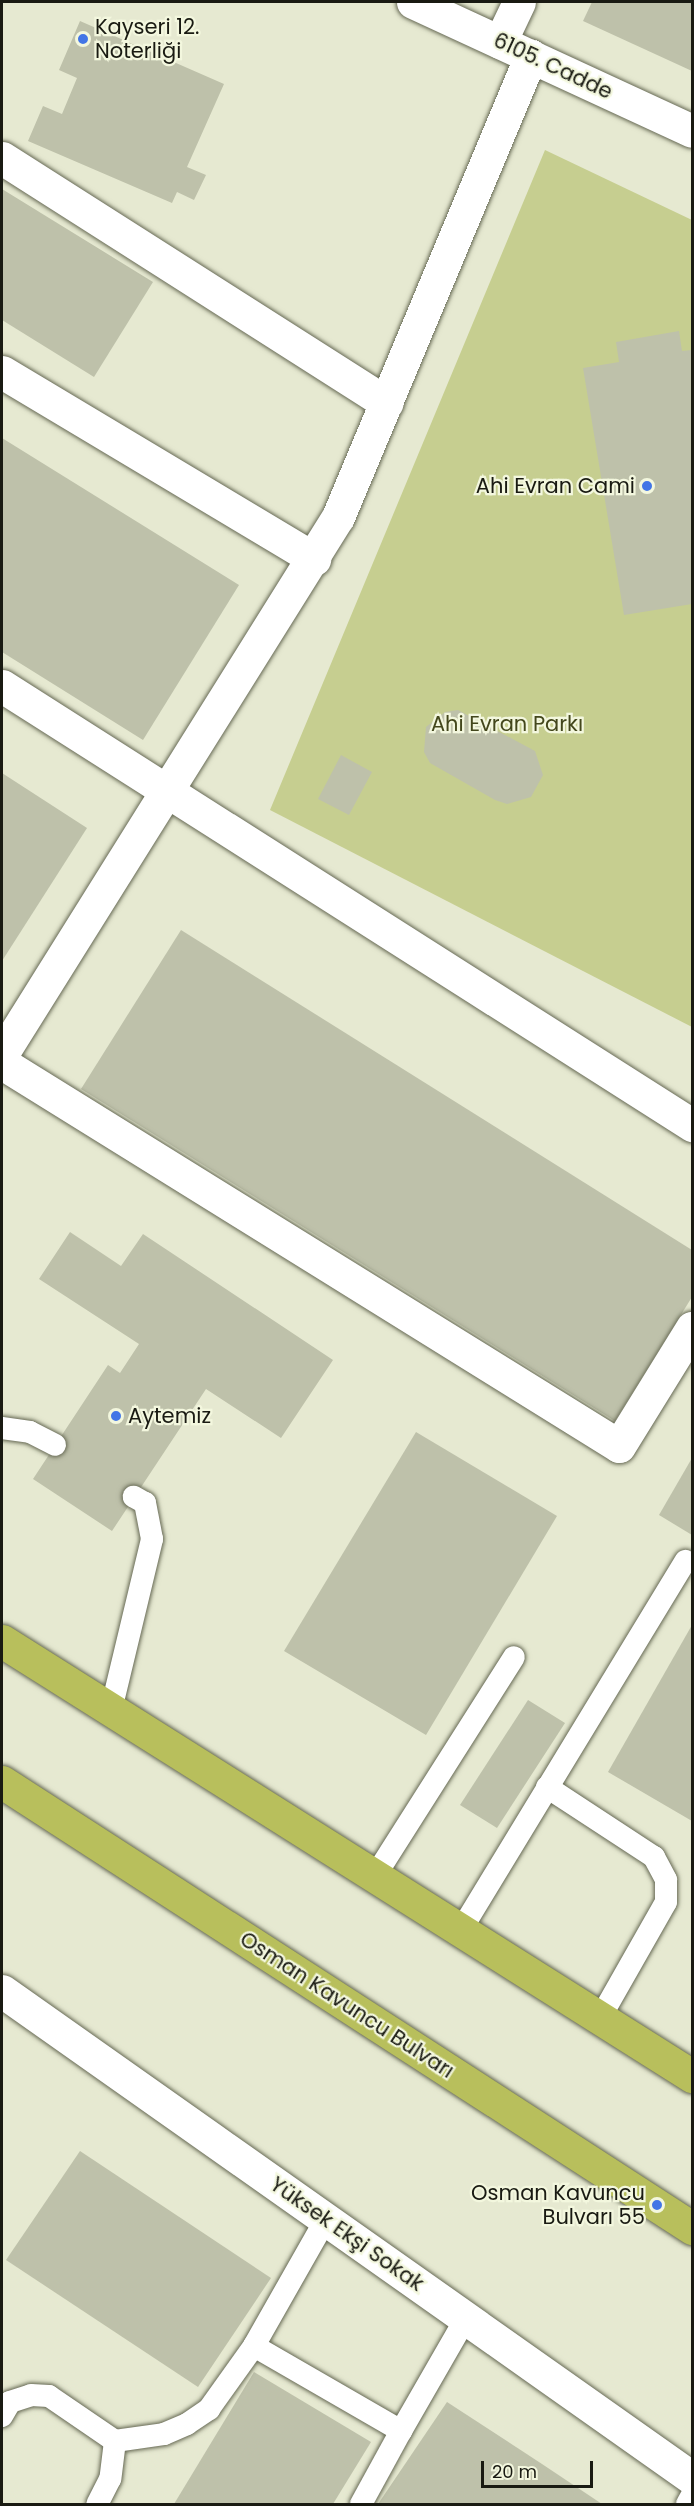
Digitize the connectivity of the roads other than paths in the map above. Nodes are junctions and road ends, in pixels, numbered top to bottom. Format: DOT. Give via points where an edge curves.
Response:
graph roads {
  1 [pos="413,2"];
  2 [pos="519,2"];
  3 [pos="500,42"];
  4 [pos="531,56"];
  5 [pos="693,130"];
  6 [pos="2,158"];
  7 [pos="2,372"];
  8 [pos="386,403"];
  9 [pos="314,559"];
  10 [pos="2,686"];
  11 [pos="168,791"];
  12 [pos="2,1054"];
  13 [pos="2,1063"];
  14 [pos="693,1125"];
  15 [pos="693,1328"];
  16 [pos="2,1428"];
  17 [pos="55,1445"];
  18 [pos="134,1497"];
  19 [pos="685,1561"];
  20 [pos="2,1641"];
  21 [pos="514,1657"];
  22 [pos="111,1710"];
  23 [pos="2,1782"];
  24 [pos="547,1787"];
  25 [pos="375,1876"];
  26 [pos="461,1930"];
  27 [pos="2,1990"];
  28 [pos="600,2018"];
  29 [pos="693,2076"];
  30 [pos="326,2219"];
  31 [pos="693,2228"];
  32 [pos="466,2318"];
  33 [pos="254,2346"];
  34 [pos="2,2416"];
  35 [pos="401,2431"];
  36 [pos="115,2441"];
  37 [pos="693,2478"];
  38 [pos="693,2495"];
  39 [pos="97,2505"];
  40 [pos="361,2505"];
  41 [pos="687,2505"];
  1 -- 3 [label="street, 6105. Cadde"];
  2 -- 3 [label="street"];
  3 -- 4 [label="street, 6105. Cadde"];
  4 -- 5 [label="street, 6105. Cadde"];
  4 -- 8 [label="street"];
  6 -- 8 [label="street"];
  7 -- 9 [label="street"];
  8 -- 9 [label="street" via="338,517"];
  9 -- 11 [label="street"];
  10 -- 11 [label="street"];
  11 -- 12 [label="street"];
  11 -- 14 [label="street"];
  13 -- 15 [label="street" via="619,1446"];
  16 -- 17 [label="lane" via="30,1431"];
  18 -- 22 [label="lane" via="145,1503 152,1539"];
  19 -- 24 [label="lane"];
  20 -- 22 [label="highway"];
  21 -- 25 [label="lane"];
  22 -- 25 [label="highway"];
  23 -- 31 [label="highway, Osman Kavuncu Bulvarı"];
  24 -- 26 [label="lane"];
  24 -- 28 [label="lane" via="654,1857 666,1880 666,1902"];
  25 -- 26 [label="highway"];
  26 -- 28 [label="highway"];
  27 -- 30 [label="street, Yüksek Ekşi Sokak"];
  28 -- 29 [label="highway"];
  30 -- 32 [label="street, Yüksek Ekşi Sokak"];
  30 -- 33 [label="lane"];
  32 -- 35 [label="lane"];
  32 -- 37 [label="street, Yüksek Ekşi Sokak"];
  33 -- 35 [label="lane"];
  33 -- 36 [label="lane" via="209,2409 188,2424 164,2434"];
  34 -- 36 [label="lane" via="10,2402 31,2395 49,2396"];
  35 -- 40 [label="lane"];
  36 -- 39 [label="lane" via="110,2480"];
  38 -- 41 [label="lane"];
}
